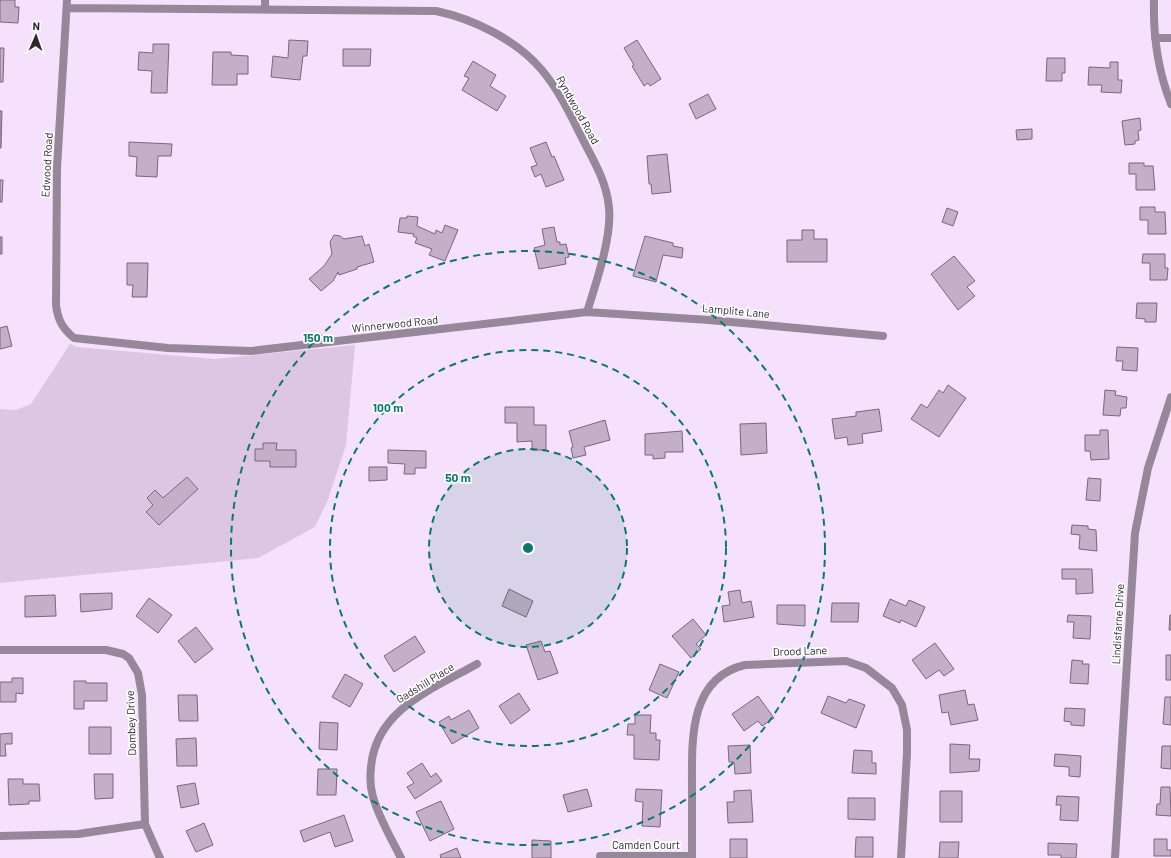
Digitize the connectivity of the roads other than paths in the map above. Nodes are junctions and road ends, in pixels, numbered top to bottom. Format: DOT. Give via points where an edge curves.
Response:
graph roads {
  1 [pos="265,0"];
  2 [pos="1154,0"];
  3 [pos="67,4"];
  4 [pos="265,10"];
  5 [pos="1155,38"];
  6 [pos="1171,38"];
  7 [pos="1171,104"];
  8 [pos="587,312"];
  9 [pos="64,330"];
  10 [pos="883,336"];
  11 [pos="1171,397"];
  12 [pos="0,650"];
  13 [pos="477,664"];
  14 [pos="145,824"];
  15 [pos="0,836"];
  16 [pos="600,856"];
  17 [pos="692,857"];
  18 [pos="160,858"];
  19 [pos="400,858"];
  20 [pos="901,858"];
  21 [pos="1115,858"];
  1 -- 4 [label="street"];
  2 -- 5 [label="street"];
  3 -- 4 [label="street, Ryndwood Road"];
  3 -- 9 [label="street, Edwood Road" via="56,194 56,305 58,318"];
  4 -- 8 [label="street, Ryndwood Road" via="436,11 469,21 528,56 542,70 563,101 606,190 608,224 601,264"];
  5 -- 6 [label="street"];
  5 -- 7 [label="street"];
  8 -- 9 [label="street, Winnerwood Road" via="251,350 197,350 110,343 74,338"];
  8 -- 10 [label="street, Lamplite Lane" via="717,320"];
  11 -- 21 [label="street, Lindisfarne Drive" via="1148,468 1135,533"];
  12 -- 14 [label="street, Dombey Drive" via="99,649 113,651 129,658 138,673 142,695"];
  13 -- 19 [label="street, Gadshill Place" via="404,708 384,727 375,745 371,769 372,795"];
  14 -- 15 [label="street" via="78,834"];
  14 -- 18 [label="street, Dombey Drive"];
  16 -- 17 [label="street, Camden Court"];
  17 -- 20 [label="street, Drood Lane" via="692,742 701,701 708,690 728,671 745,665 841,661 856,664 874,673 892,688 902,705 907,730 907,753"];
}
